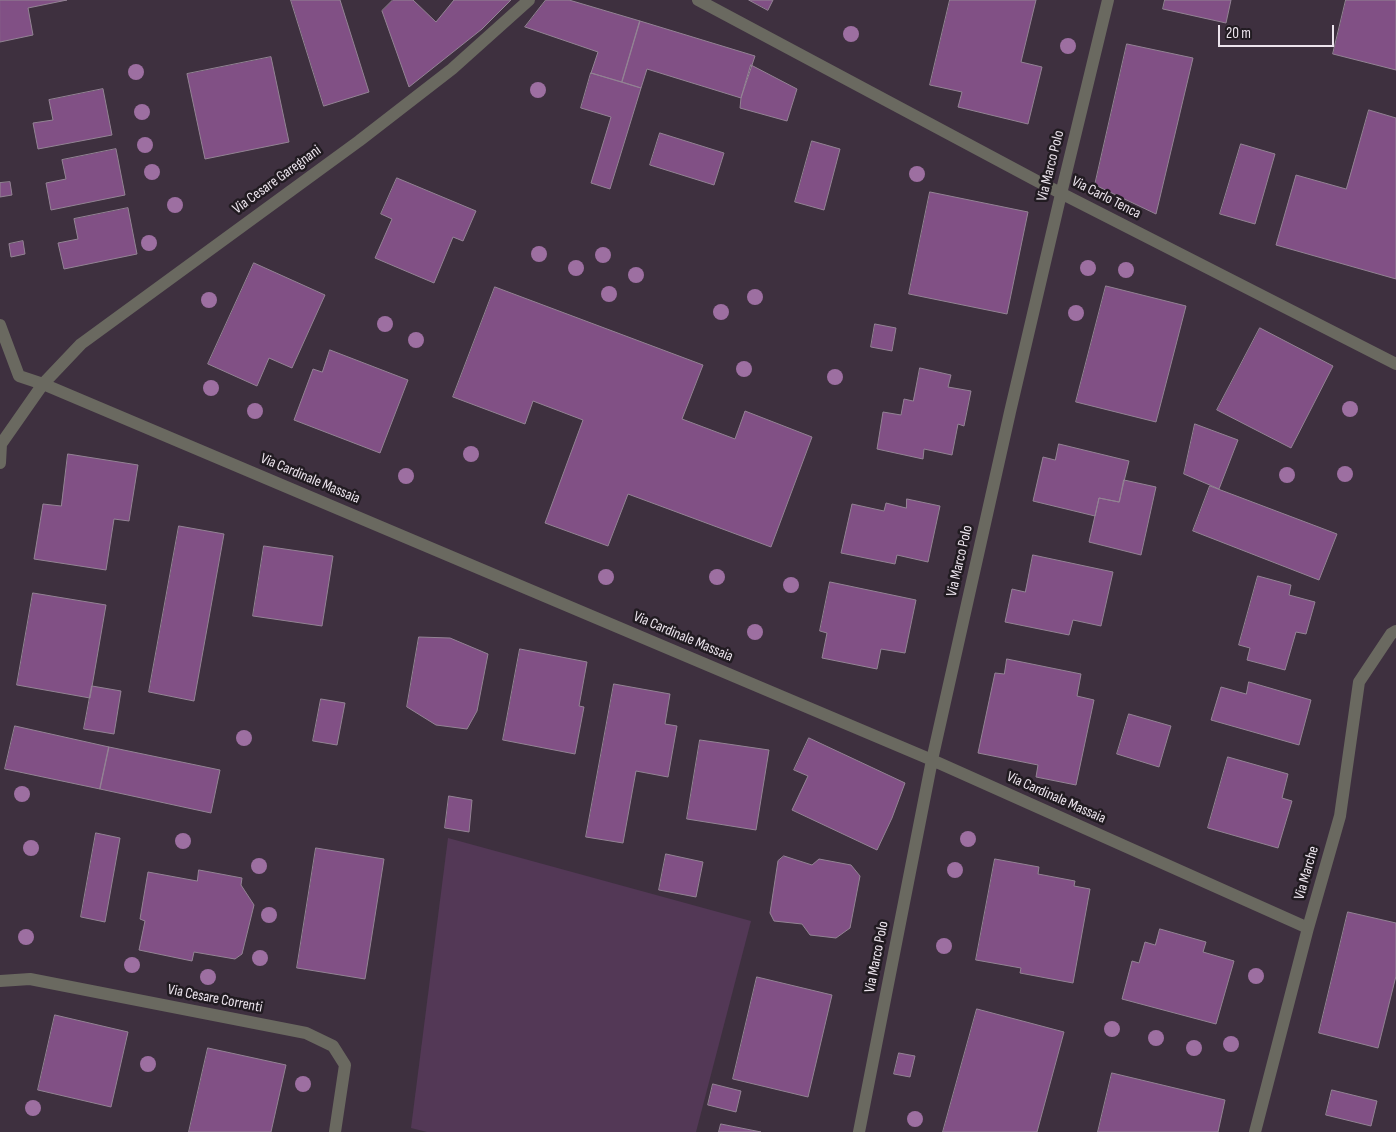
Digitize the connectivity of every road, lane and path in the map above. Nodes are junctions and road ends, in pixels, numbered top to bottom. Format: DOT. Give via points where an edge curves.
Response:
graph roads {
  1 [pos="529,0"];
  2 [pos="698,0"];
  3 [pos="1108,0"];
  4 [pos="1061,194"];
  5 [pos="0,325"];
  6 [pos="1396,364"];
  7 [pos="43,384"];
  8 [pos="1,445"];
  9 [pos="0,463"];
  10 [pos="1396,631"];
  11 [pos="932,760"];
  12 [pos="1308,928"];
  13 [pos="0,981"];
  14 [pos="335,1132"];
  15 [pos="859,1132"];
  16 [pos="1256,1132"];
  1 -- 7 [label="street, Via Cesare Garegnani" via="452,69 81,344"];
  2 -- 4 [label="street, Via Carlo Tenca"];
  3 -- 4 [label="street, Via Marco Polo"];
  4 -- 6 [label="street, Via Carlo Tenca"];
  4 -- 11 [label="street, Via Marco Polo"];
  5 -- 7 [label="street" via="20,376"];
  7 -- 8 [label="street"];
  7 -- 11 [label="street, Via Cardinale Massaia"];
  8 -- 9 [label="street"];
  10 -- 12 [label="street, Via Marche" via="1359,682 1340,816"];
  11 -- 12 [label="street, Via Cardinale Massaia"];
  11 -- 15 [label="street, Via Marco Polo"];
  12 -- 16 [label="street, Via Marche"];
  13 -- 14 [label="street, Via Cesare Correnti" via="30,979 306,1033 333,1046 344,1065"];
}
